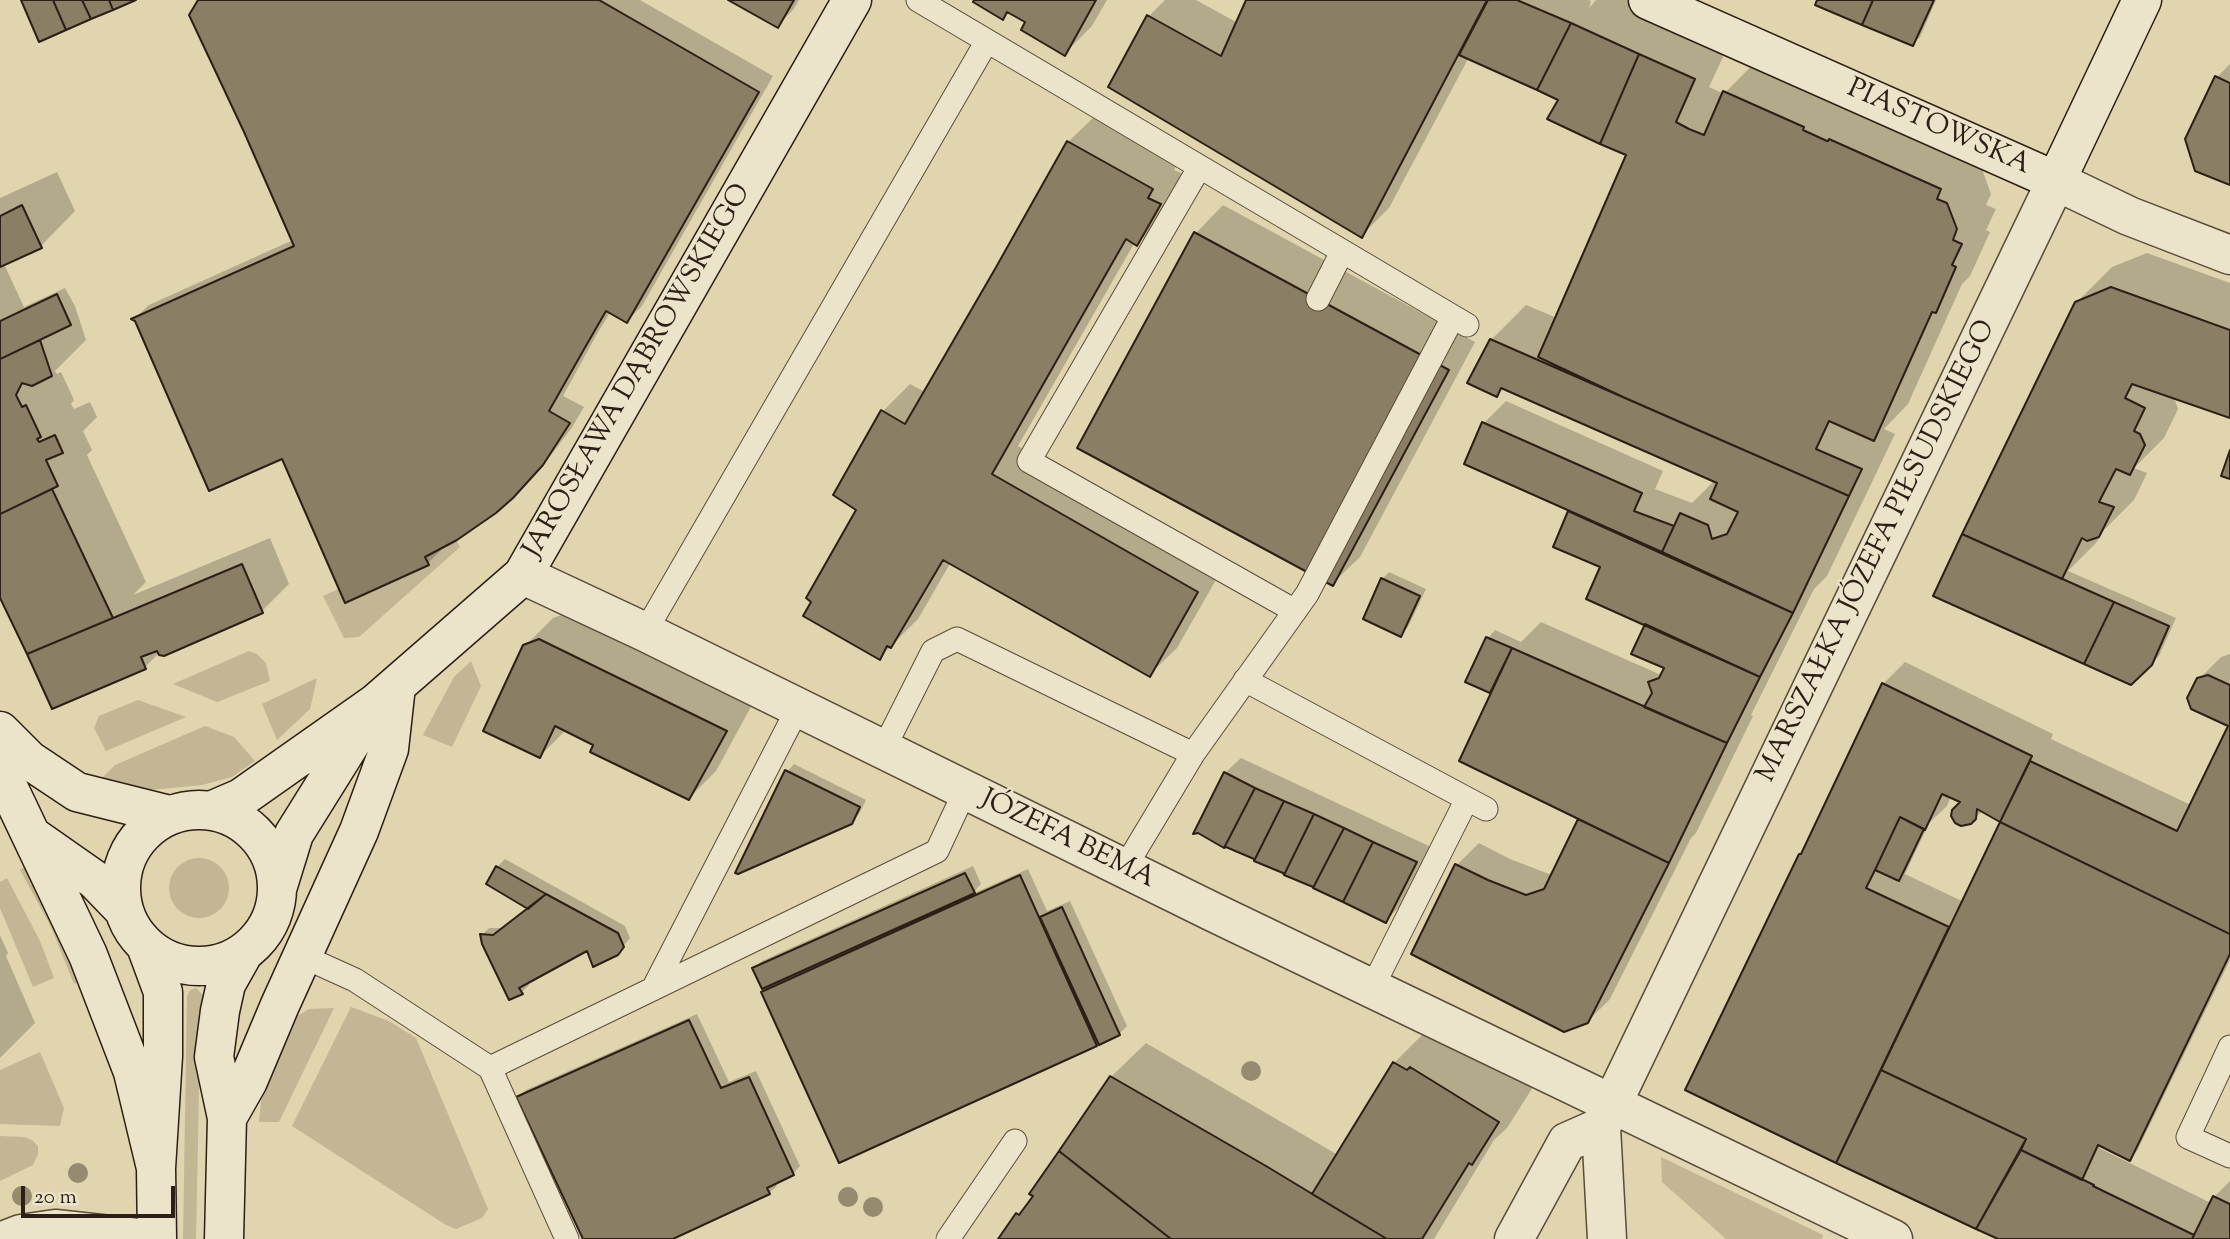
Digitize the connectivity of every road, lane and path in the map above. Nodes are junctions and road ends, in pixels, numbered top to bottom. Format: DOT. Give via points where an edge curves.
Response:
graph roads {
  1 [pos="852,0"];
  2 [pos="918,0"];
  3 [pos="1648,0"];
  4 [pos="2142,0"];
  5 [pos="987,41"];
  6 [pos="1199,168"];
  7 [pos="2056,181"];
  8 [pos="1342,252"];
  9 [pos="2230,255"];
  10 [pos="1318,299"];
  11 [pos="523,575"];
  12 [pos="1295,611"];
  13 [pos="645,632"];
  14 [pos="1245,680"];
  15 [pos="386,695"];
  16 [pos="798,708"];
  17 [pos="0,731"];
  18 [pos="883,750"];
  19 [pos="1193,754"];
  20 [pos="0,769"];
  21 [pos="965,791"];
  22 [pos="213,810"];
  23 [pos="169,815"];
  24 [pos="33,837"];
  25 [pos="1124,869"];
  26 [pos="277,890"];
  27 [pos="123,909"];
  28 [pos="146,946"];
  29 [pos="244,952"];
  30 [pos="302,956"];
  31 [pos="1372,988"];
  32 [pos="653,989"];
  33 [pos="2230,1046"];
  34 [pos="490,1068"];
  35 [pos="1607,1115"];
  36 [pos="227,1118"];
  37 [pos="1015,1141"];
  38 [pos="2230,1157"];
  39 [pos="156,1168"];
  40 [pos="8,1239"];
  41 [pos="148,1239"];
  42 [pos="157,1239"];
  43 [pos="224,1239"];
  44 [pos="567,1239"];
  45 [pos="948,1239"];
  46 [pos="1514,1239"];
  47 [pos="1607,1239"];
  48 [pos="1893,1239"];
  1 -- 11 [label="street, JAROSŁAWA DĄBROWSKIEGO"];
  2 -- 5 [label="lane"];
  3 -- 7 [label="street, PIASTOWSKA"];
  4 -- 7 [label="street, MARSZAŁKA JÓZEFA PIŁSUDSKIEGO"];
  5 -- 6 [label="lane"];
  5 -- 13 [label="lane"];
  6 -- 8 [label="lane"];
  6 -- 12 [label="lane" via="1029,461"];
  7 -- 9 [label="street, PIASTOWSKA" via="2129,216"];
  7 -- 35 [label="street, MARSZAŁKA JÓZEFA PIŁSUDSKIEGO"];
  8 -- 10 [label="lane"];
  8 -- 12 [label="lane" via="1460,321"];
  11 -- 13 [label="street, JÓZEFA BEMA"];
  11 -- 15 [label="street, JAROSŁAWA DĄBROWSKIEGO"];
  12 -- 14 [label="lane"];
  13 -- 16 [label="street, JÓZEFA BEMA"];
  14 -- 19 [label="lane"];
  14 -- 31 [label="lane" via="1476,804"];
  15 -- 22 [label="street, JAROSŁAWA DĄBROWSKIEGO" via="241,798"];
  15 -- 26 [label="street, JAROSŁAWA DĄBROWSKIEGO" via="294,834"];
  15 -- 30 [label="street" via="389,749 359,831"];
  16 -- 18 [label="street, JÓZEFA BEMA"];
  16 -- 32 [label="lane"];
  17 -- 23 [label="street" via="29,761 77,792"];
  18 -- 19 [label="lane" via="933,651 957,639"];
  18 -- 21 [label="street, JÓZEFA BEMA"];
  19 -- 25 [label="lane"];
  20 -- 24 [label="street"];
  21 -- 25 [label="street, JÓZEFA BEMA"];
  21 -- 32 [label="lane" via="937,851"];
  22 -- 23 [label="street"];
  22 -- 26 [label="street" via="227,814 258,837 269,852"];
  23 -- 27 [label="street" via="152,824 128,853 121,880"];
  24 -- 27 [label="street" via="96,880"];
  24 -- 39 [label="street" via="88,955 132,1072"];
  25 -- 31 [label="street, JÓZEFA BEMA"];
  26 -- 29 [label="street" via="273,914"];
  27 -- 28 [label="street"];
  28 -- 29 [label="street" via="164,958 205,966"];
  28 -- 39 [label="street" via="163,992"];
  29 -- 36 [label="street" via="226,984 214,1057"];
  30 -- 34 [label="lane" via="355,980"];
  30 -- 36 [label="street" via="248,1081"];
  31 -- 35 [label="street, JÓZEFA BEMA" via="1559,1077"];
  32 -- 34 [label="lane"];
  33 -- 38 [label="lane" via="2188,1137"];
  34 -- 44 [label="lane"];
  35 -- 46 [label="street" via="1567,1142"];
  35 -- 47 [label="street"];
  35 -- 48 [label="street, JÓZEFA BEMA"];
  36 -- 43 [label="street"];
  37 -- 45 [label="lane"];
  39 -- 42 [label="street"];
  40 -- 41 [label="street" via="55,1229"];
}
